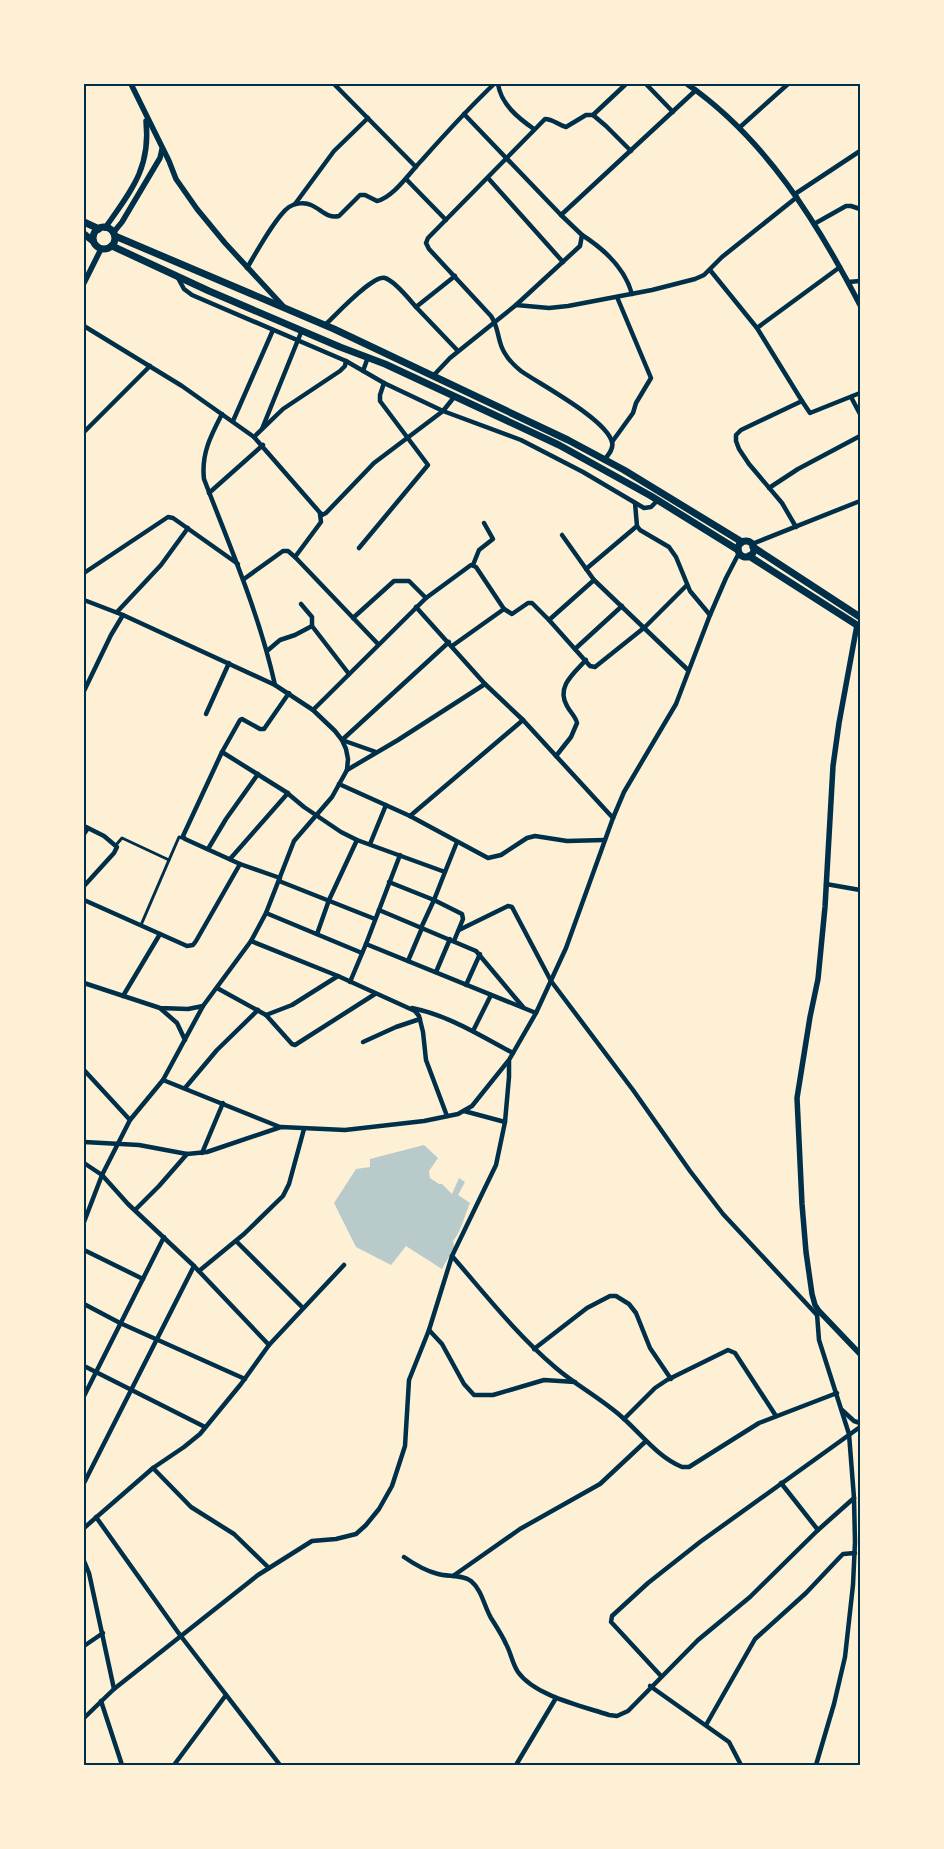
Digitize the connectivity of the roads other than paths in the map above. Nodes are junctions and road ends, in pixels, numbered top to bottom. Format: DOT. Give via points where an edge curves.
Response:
graph roads {
  1 [pos="131,84"];
  2 [pos="334,84"];
  3 [pos="494,84"];
  4 [pos="498,84"];
  5 [pos="626,84"];
  6 [pos="646,84"];
  7 [pos="688,84"];
  8 [pos="788,84"];
  9 [pos="696,90"];
  10 [pos="673,112"];
  11 [pos="464,114"];
  12 [pos="593,115"];
  13 [pos="146,116"];
  14 [pos="368,118"];
  15 [pos="738,128"];
  16 [pos="534,130"];
  17 [pos="162,149"];
  18 [pos="631,151"];
  19 [pos="860,151"];
  20 [pos="508,158"];
  21 [pos="416,167"];
  22 [pos="406,178"];
  23 [pos="488,178"];
  24 [pos="796,196"];
  25 [pos="295,204"];
  26 [pos="860,209"];
  27 [pos="561,215"];
  28 [pos="446,220"];
  29 [pos="84,222"];
  30 [pos="814,224"];
  31 [pos="102,228"];
  32 [pos="84,234"];
  33 [pos="114,234"];
  34 [pos="582,235"];
  35 [pos="93,241"];
  36 [pos="112,246"];
  37 [pos="101,249"];
  38 [pos="563,262"];
  39 [pos="840,266"];
  40 [pos="247,268"];
  41 [pos="710,270"];
  42 [pos="455,276"];
  43 [pos="177,277"];
  44 [pos="860,281"];
  45 [pos="848,282"];
  46 [pos="84,283"];
  47 [pos="632,294"];
  48 [pos="617,297"];
  49 [pos="516,305"];
  50 [pos="860,305"];
  51 [pos="416,307"];
  52 [pos="286,308"];
  53 [pos="495,322"];
  54 [pos="325,325"];
  55 [pos="84,326"];
  56 [pos="757,328"];
  57 [pos="273,330"];
  58 [pos="302,330"];
  59 [pos="298,340"];
  60 [pos="458,351"];
  61 [pos="368,357"];
  62 [pos="346,361"];
  63 [pos="150,366"];
  64 [pos="363,371"];
  65 [pos="433,376"];
  66 [pos="384,384"];
  67 [pos="860,393"];
  68 [pos="455,396"];
  69 [pos="851,397"];
  70 [pos="802,401"];
  71 [pos="444,411"];
  72 [pos="222,414"];
  73 [pos="860,414"];
  74 [pos="233,420"];
  75 [pos="261,430"];
  76 [pos="84,432"];
  77 [pos="860,436"];
  78 [pos="254,437"];
  79 [pos="408,437"];
  80 [pos="612,442"];
  81 [pos="263,445"];
  82 [pos="605,459"];
  83 [pos="769,488"];
  84 [pos="209,493"];
  85 [pos="658,500"];
  86 [pos="860,501"];
  87 [pos="635,503"];
  88 [pos="320,514"];
  89 [pos="484,523"];
  90 [pos="637,526"];
  91 [pos="796,527"];
  92 [pos="188,528"];
  93 [pos="562,535"];
  94 [pos="742,542"];
  95 [pos="752,546"];
  96 [pos="359,548"];
  97 [pos="739,552"];
  98 [pos="749,556"];
  99 [pos="295,557"];
  100 [pos="238,564"];
  101 [pos="473,565"];
  102 [pos="586,568"];
  103 [pos="84,573"];
  104 [pos="244,579"];
  105 [pos="594,580"];
  106 [pos="687,585"];
  107 [pos="426,598"];
  108 [pos="84,600"];
  109 [pos="300,604"];
  110 [pos="622,606"];
  111 [pos="416,607"];
  112 [pos="504,609"];
  113 [pos="117,612"];
  114 [pos="710,614"];
  115 [pos="123,615"];
  116 [pos="860,617"];
  117 [pos="353,618"];
  118 [pos="549,620"];
  119 [pos="312,626"];
  120 [pos="858,626"];
  121 [pos="645,627"];
  122 [pos="378,644"];
  123 [pos="451,644"];
  124 [pos="575,649"];
  125 [pos="267,651"];
  126 [pos="586,660"];
  127 [pos="229,663"];
  128 [pos="688,670"];
  129 [pos="349,674"];
  130 [pos="485,684"];
  131 [pos="275,685"];
  132 [pos="84,691"];
  133 [pos="289,693"];
  134 [pos="313,710"];
  135 [pos="206,714"];
  136 [pos="524,720"];
  137 [pos="342,740"];
  138 [pos="222,752"];
  139 [pos="376,752"];
  140 [pos="556,756"];
  141 [pos="347,770"];
  142 [pos="258,774"];
  143 [pos="339,784"];
  144 [pos="288,793"];
  145 [pos="386,805"];
  146 [pos="316,815"];
  147 [pos="410,816"];
  148 [pos="613,818"];
  149 [pos="86,827"];
  150 [pos="84,834"];
  151 [pos="185,839"];
  152 [pos="357,840"];
  153 [pos="605,840"];
  154 [pos="457,842"];
  155 [pos="370,844"];
  156 [pos="116,845"];
  157 [pos="208,849"];
  158 [pos="400,855"];
  159 [pos="230,859"];
  160 [pos="169,860"];
  161 [pos="240,864"];
  162 [pos="445,872"];
  163 [pos="280,879"];
  164 [pos="390,882"];
  165 [pos="826,884"];
  166 [pos="84,886"];
  167 [pos="860,890"];
  168 [pos="84,900"];
  169 [pos="329,900"];
  170 [pos="434,900"];
  171 [pos="379,910"];
  172 [pos="266,912"];
  173 [pos="375,919"];
  174 [pos="141,926"];
  175 [pos="422,928"];
  176 [pos="458,930"];
  177 [pos="160,934"];
  178 [pos="317,934"];
  179 [pos="452,940"];
  180 [pos="251,941"];
  181 [pos="366,944"];
  182 [pos="362,953"];
  183 [pos="480,954"];
  184 [pos="408,961"];
  185 [pos="436,972"];
  186 [pos="338,976"];
  187 [pos="551,981"];
  188 [pos="350,982"];
  189 [pos="84,983"];
  190 [pos="466,985"];
  191 [pos="217,988"];
  192 [pos="375,994"];
  193 [pos="490,995"];
  194 [pos="123,996"];
  195 [pos="204,1006"];
  196 [pos="160,1008"];
  197 [pos="411,1008"];
  198 [pos="523,1008"];
  199 [pos="258,1010"];
  200 [pos="536,1013"];
  201 [pos="266,1015"];
  202 [pos="420,1019"];
  203 [pos="473,1031"];
  204 [pos="185,1040"];
  205 [pos="362,1042"];
  206 [pos="513,1053"];
  207 [pos="509,1060"];
  208 [pos="84,1070"];
  209 [pos="163,1080"];
  210 [pos="185,1088"];
  211 [pos="222,1103"];
  212 [pos="464,1111"];
  213 [pos="448,1116"];
  214 [pos="130,1120"];
  215 [pos="505,1122"];
  216 [pos="281,1127"];
  217 [pos="304,1129"];
  218 [pos="84,1142"];
  219 [pos="117,1144"];
  220 [pos="202,1153"];
  221 [pos="187,1154"];
  222 [pos="84,1163"];
  223 [pos="102,1175"];
  224 [pos="135,1210"];
  225 [pos="84,1222"];
  226 [pos="164,1237"];
  227 [pos="236,1241"];
  228 [pos="84,1250"];
  229 [pos="452,1256"];
  230 [pos="344,1265"];
  231 [pos="194,1266"];
  232 [pos="199,1271"];
  233 [pos="143,1279"];
  234 [pos="84,1304"];
  235 [pos="816,1305"];
  236 [pos="303,1308"];
  237 [pos="817,1315"];
  238 [pos="120,1323"];
  239 [pos="429,1330"];
  240 [pos="157,1340"];
  241 [pos="269,1345"];
  242 [pos="534,1348"];
  243 [pos="860,1354"];
  244 [pos="84,1366"];
  245 [pos="96,1373"];
  246 [pos="245,1379"];
  247 [pos="671,1379"];
  248 [pos="576,1382"];
  249 [pos="131,1390"];
  250 [pos="837,1393"];
  251 [pos="84,1396"];
  252 [pos="841,1409"];
  253 [pos="776,1416"];
  254 [pos="624,1419"];
  255 [pos="860,1425"];
  256 [pos="205,1427"];
  257 [pos="849,1434"];
  258 [pos="646,1441"];
  259 [pos="153,1468"];
  260 [pos="781,1482"];
  261 [pos="84,1483"];
  262 [pos="854,1498"];
  263 [pos="96,1517"];
  264 [pos="84,1526"];
  265 [pos="818,1530"];
  266 [pos="854,1553"];
  267 [pos="404,1557"];
  268 [pos="84,1561"];
  269 [pos="269,1568"];
  270 [pos="453,1577"];
  271 [pos="103,1633"];
  272 [pos="180,1635"];
  273 [pos="84,1646"];
  274 [pos="661,1676"];
  275 [pos="650,1686"];
  276 [pos="114,1688"];
  277 [pos="226,1695"];
  278 [pos="556,1698"];
  279 [pos="101,1701"];
  280 [pos="84,1718"];
  281 [pos="706,1725"];
  282 [pos="122,1765"];
  283 [pos="174,1765"];
  284 [pos="280,1765"];
  285 [pos="516,1765"];
  286 [pos="741,1765"];
  287 [pos="816,1765"];
  1 -- 13 [label="street"];
  2 -- 14 [label="street"];
  3 -- 11 [label="street"];
  4 -- 16 [label="street" via="509,108"];
  5 -- 12 [label="street"];
  6 -- 10 [label="street"];
  7 -- 9 [label="street"];
  8 -- 15 [label="street"];
  9 -- 10 [label="street"];
  9 -- 15 [label="street"];
  10 -- 18 [label="street"];
  11 -- 20 [label="street"];
  11 -- 21 [label="street"];
  12 -- 16 [label="street" via="586,115 566,127 545,119"];
  12 -- 18 [label="street"];
  13 -- 17 [label="street"];
  13 -- 31 [label="street" via="147,144 139,175"];
  14 -- 21 [label="street"];
  14 -- 25 [label="street" via="334,152"];
  15 -- 24 [label="street"];
  16 -- 20 [label="street"];
  17 -- 33 [label="street" via="160,158"];
  17 -- 40 [label="street" via="176,179 197,209"];
  18 -- 27 [label="street"];
  19 -- 24 [label="street"];
  20 -- 23 [label="street"];
  20 -- 27 [label="street"];
  21 -- 22 [label="street"];
  22 -- 25 [label="street" via="381,201 360,195 337,216 328,216 311,204"];
  22 -- 28 [label="street"];
  23 -- 28 [label="street"];
  23 -- 38 [label="street"];
  24 -- 30 [label="street"];
  24 -- 41 [label="street"];
  25 -- 40 [label="street" via="284,212"];
  26 -- 30 [label="street" via="846,206"];
  27 -- 34 [label="street"];
  28 -- 42 [label="street" via="426,243"];
  29 -- 31 [label="main road"];
  30 -- 39 [label="street"];
  31 -- 33 [label="main road"];
  31 -- 35 [label="main road" via="94,234"];
  32 -- 35 [label="main road"];
  33 -- 36 [label="main road"];
  33 -- 52 [label="main road"];
  34 -- 38 [label="street" via="580,246"];
  34 -- 47 [label="street" via="600,247 621,270"];
  35 -- 37 [label="main road"];
  36 -- 37 [label="main road"];
  36 -- 43 [label="main road"];
  37 -- 46 [label="street"];
  38 -- 49 [label="street"];
  39 -- 45 [label="street"];
  39 -- 56 [label="street"];
  40 -- 52 [label="street"];
  41 -- 47 [label="street" via="695,279"];
  41 -- 56 [label="street"];
  42 -- 51 [label="street"];
  42 -- 53 [label="street"];
  43 -- 57 [label="street" via="192,295"];
  43 -- 58 [label="main road"];
  44 -- 45 [label="street"];
  45 -- 50 [label="street"];
  47 -- 48 [label="street"];
  48 -- 49 [label="street" via="560,307"];
  48 -- 80 [label="street" via="651,378 631,417"];
  49 -- 53 [label="street"];
  51 -- 54 [label="street" via="392,282 379,278"];
  51 -- 60 [label="street"];
  52 -- 54 [label="main road"];
  53 -- 60 [label="street"];
  53 -- 80 [label="street" via="500,343 511,362 588,414"];
  54 -- 65 [label="main road"];
  55 -- 63 [label="street"];
  56 -- 70 [label="street"];
  57 -- 59 [label="street"];
  57 -- 74 [label="street"];
  58 -- 59 [label="street"];
  58 -- 61 [label="main road"];
  59 -- 62 [label="street"];
  59 -- 75 [label="street"];
  60 -- 65 [label="street"];
  61 -- 64 [label="street"];
  61 -- 68 [label="main road"];
  62 -- 64 [label="street"];
  62 -- 75 [label="street" via="340,371 283,409"];
  63 -- 72 [label="street"];
  63 -- 76 [label="street"];
  64 -- 66 [label="street"];
  65 -- 82 [label="main road"];
  66 -- 71 [label="street"];
  66 -- 79 [label="street" via="380,402"];
  67 -- 69 [label="street"];
  68 -- 71 [label="street"];
  68 -- 85 [label="main road" via="590,461"];
  69 -- 70 [label="street" via="810,413"];
  69 -- 73 [label="street"];
  70 -- 83 [label="street" via="736,434 739,449"];
  71 -- 79 [label="street"];
  71 -- 87 [label="street" via="546,452"];
  72 -- 74 [label="street"];
  72 -- 84 [label="street" via="204,453 202,466"];
  74 -- 78 [label="street"];
  75 -- 78 [label="street"];
  77 -- 83 [label="street"];
  78 -- 81 [label="street"];
  79 -- 88 [label="street" via="374,463 326,513"];
  79 -- 96 [label="street" via="428,467"];
  80 -- 82 [label="street"];
  81 -- 84 [label="street"];
  81 -- 88 [label="street"];
  82 -- 94 [label="main road"];
  83 -- 91 [label="street"];
  84 -- 100 [label="street"];
  85 -- 87 [label="street" via="648,508"];
  85 -- 97 [label="main road"];
  86 -- 91 [label="street"];
  87 -- 90 [label="street"];
  88 -- 99 [label="street" via="321,522"];
  89 -- 101 [label="street" via="493,539 479,550"];
  90 -- 102 [label="street"];
  90 -- 106 [label="street" via="676,556"];
  91 -- 95 [label="street"];
  92 -- 100 [label="street"];
  92 -- 103 [label="street" via="170,517 166,518"];
  92 -- 113 [label="street" via="161,565"];
  93 -- 102 [label="street"];
  94 -- 95 [label="main road" via="749,542"];
  94 -- 97 [label="main road"];
  95 -- 98 [label="main road"];
  95 -- 116 [label="main road"];
  97 -- 98 [label="main road" via="742,556"];
  97 -- 114 [label="street"];
  98 -- 120 [label="main road"];
  99 -- 104 [label="street" via="283,551"];
  99 -- 117 [label="street"];
  100 -- 104 [label="street"];
  101 -- 107 [label="street"];
  101 -- 112 [label="street"];
  102 -- 105 [label="street"];
  104 -- 125 [label="street"];
  105 -- 110 [label="street"];
  105 -- 118 [label="street"];
  106 -- 114 [label="street"];
  106 -- 121 [label="street"];
  107 -- 111 [label="street"];
  107 -- 117 [label="street" via="409,581 394,581"];
  108 -- 113 [label="street"];
  109 -- 119 [label="street" via="312,617"];
  110 -- 121 [label="street"];
  110 -- 124 [label="street"];
  111 -- 122 [label="street"];
  111 -- 123 [label="street"];
  112 -- 118 [label="street" via="512,614 532,603"];
  112 -- 123 [label="street"];
  113 -- 115 [label="street"];
  114 -- 128 [label="street"];
  115 -- 127 [label="street"];
  115 -- 132 [label="street"];
  117 -- 122 [label="street"];
  118 -- 124 [label="street"];
  119 -- 125 [label="street" via="280,640"];
  119 -- 129 [label="street"];
  120 -- 165 [label="street" via="839,723"];
  121 -- 126 [label="street" via="595,667"];
  121 -- 128 [label="street"];
  122 -- 129 [label="street"];
  123 -- 130 [label="street"];
  123 -- 137 [label="street"];
  124 -- 126 [label="street"];
  125 -- 131 [label="street"];
  126 -- 140 [label="street" via="562,691 577,723"];
  127 -- 131 [label="street"];
  127 -- 135 [label="street"];
  128 -- 148 [label="street" via="676,704 631,780"];
  129 -- 134 [label="street"];
  130 -- 136 [label="street"];
  130 -- 139 [label="street"];
  131 -- 133 [label="street"];
  133 -- 134 [label="street"];
  133 -- 138 [label="street" via="264,729 241,719"];
  134 -- 137 [label="street"];
  136 -- 140 [label="street"];
  136 -- 147 [label="street"];
  137 -- 139 [label="street"];
  137 -- 141 [label="street" via="348,759"];
  138 -- 142 [label="street"];
  138 -- 151 [label="street" via="183,836"];
  139 -- 141 [label="street"];
  140 -- 148 [label="street"];
  141 -- 143 [label="street"];
  142 -- 144 [label="street"];
  142 -- 157 [label="street"];
  143 -- 145 [label="street"];
  143 -- 146 [label="street"];
  144 -- 146 [label="street"];
  144 -- 159 [label="street"];
  145 -- 147 [label="street"];
  145 -- 155 [label="street"];
  146 -- 152 [label="street"];
  146 -- 163 [label="street" via="294,841"];
  147 -- 154 [label="street"];
  148 -- 153 [label="street"];
  149 -- 150 [label="street"];
  149 -- 156 [label="street"];
  151 -- 157 [label="street"];
  151 -- 160 [label="street" via="179,836"];
  152 -- 155 [label="street"];
  152 -- 169 [label="street"];
  153 -- 154 [label="street" via="567,841 535,836 501,855 488,858"];
  153 -- 187 [label="street"];
  154 -- 162 [label="street"];
  155 -- 158 [label="street"];
  156 -- 160 [label="street" via="122,838"];
  156 -- 166 [label="street" via="114,853"];
  157 -- 159 [label="street"];
  158 -- 162 [label="street"];
  158 -- 164 [label="street"];
  159 -- 161 [label="street"];
  160 -- 174 [label="street"];
  161 -- 163 [label="street"];
  161 -- 177 [label="street" via="193,945 187,946"];
  162 -- 170 [label="street"];
  163 -- 169 [label="street"];
  163 -- 172 [label="street"];
  164 -- 170 [label="street"];
  164 -- 171 [label="street"];
  165 -- 167 [label="street"];
  165 -- 235 [label="street" via="818,979 797,1108 804,1234"];
  168 -- 174 [label="street"];
  169 -- 173 [label="street"];
  169 -- 178 [label="street"];
  170 -- 175 [label="street"];
  170 -- 176 [label="street" via="462,914"];
  171 -- 173 [label="street"];
  171 -- 175 [label="street"];
  172 -- 178 [label="street"];
  172 -- 180 [label="street"];
  173 -- 181 [label="street"];
  174 -- 177 [label="street"];
  175 -- 179 [label="street"];
  175 -- 184 [label="street"];
  176 -- 179 [label="street"];
  176 -- 187 [label="street" via="511,906"];
  177 -- 194 [label="street"];
  178 -- 182 [label="street"];
  179 -- 183 [label="street"];
  179 -- 185 [label="street"];
  180 -- 186 [label="street"];
  180 -- 191 [label="street"];
  181 -- 182 [label="street"];
  181 -- 184 [label="street"];
  182 -- 188 [label="street"];
  183 -- 190 [label="street"];
  183 -- 198 [label="street"];
  184 -- 185 [label="street"];
  185 -- 190 [label="street"];
  186 -- 188 [label="street"];
  186 -- 201 [label="street" via="292,1005"];
  187 -- 200 [label="street"];
  187 -- 237 [label="street" via="714,1203"];
  188 -- 192 [label="street"];
  189 -- 194 [label="street"];
  190 -- 193 [label="street"];
  191 -- 195 [label="street"];
  191 -- 199 [label="street"];
  192 -- 197 [label="street"];
  192 -- 201 [label="street" via="295,1045"];
  193 -- 198 [label="street"];
  193 -- 203 [label="street"];
  194 -- 196 [label="street"];
  195 -- 196 [label="street"];
  195 -- 204 [label="street"];
  196 -- 204 [label="street" via="176,1022"];
  197 -- 202 [label="street"];
  197 -- 203 [label="street" via="440,1016"];
  198 -- 200 [label="street"];
  199 -- 201 [label="street"];
  199 -- 210 [label="street" via="217,1050"];
  200 -- 206 [label="street"];
  202 -- 205 [label="street"];
  202 -- 213 [label="street" via="426,1060"];
  203 -- 206 [label="street"];
  204 -- 209 [label="street"];
  206 -- 207 [label="street"];
  207 -- 212 [label="street" via="472,1106"];
  207 -- 215 [label="street"];
  208 -- 214 [label="street"];
  209 -- 210 [label="street"];
  209 -- 214 [label="street"];
  210 -- 211 [label="street"];
  211 -- 216 [label="street"];
  211 -- 220 [label="street"];
  212 -- 213 [label="street"];
  212 -- 215 [label="street"];
  213 -- 217 [label="street" via="345,1130"];
  214 -- 219 [label="street"];
  215 -- 229 [label="street" via="496,1164"];
  216 -- 217 [label="street"];
  216 -- 220 [label="street"];
  217 -- 227 [label="street" via="283,1196"];
  218 -- 219 [label="street"];
  219 -- 221 [label="street"];
  219 -- 223 [label="street"];
  220 -- 221 [label="street"];
  221 -- 224 [label="street"];
  222 -- 223 [label="street"];
  223 -- 224 [label="street"];
  223 -- 225 [label="street"];
  224 -- 226 [label="street"];
  226 -- 231 [label="street"];
  226 -- 233 [label="street"];
  227 -- 232 [label="street"];
  227 -- 236 [label="street"];
  228 -- 233 [label="street"];
  229 -- 239 [label="street"];
  229 -- 242 [label="street"];
  230 -- 236 [label="street"];
  231 -- 232 [label="street"];
  231 -- 240 [label="street"];
  232 -- 241 [label="street"];
  233 -- 238 [label="street"];
  234 -- 238 [label="street"];
  235 -- 237 [label="street"];
  235 -- 243 [label="street"];
  236 -- 241 [label="street"];
  237 -- 250 [label="street" via="819,1340"];
  238 -- 240 [label="street"];
  238 -- 245 [label="street"];
  239 -- 248 [label="street" via="442,1344 464,1384 474,1395 493,1395 544,1380"];
  239 -- 269 [label="street" via="409,1380 405,1446 400,1464 379,1509 356,1534 312,1541"];
  240 -- 246 [label="street"];
  240 -- 249 [label="street"];
  241 -- 246 [label="street"];
  242 -- 247 [label="street" via="587,1308 616,1296 636,1313 650,1348"];
  242 -- 248 [label="street"];
  244 -- 245 [label="street"];
  245 -- 249 [label="street"];
  245 -- 251 [label="street"];
  246 -- 256 [label="street"];
  247 -- 253 [label="street" via="724,1350 731,1350"];
  247 -- 254 [label="street" via="645,1396"];
  248 -- 254 [label="street"];
  249 -- 256 [label="street"];
  249 -- 261 [label="street"];
  250 -- 252 [label="street"];
  250 -- 253 [label="street"];
  252 -- 255 [label="street"];
  252 -- 257 [label="street"];
  253 -- 258 [label="street" via="759,1423 689,1467 677,1465"];
  254 -- 258 [label="street"];
  255 -- 257 [label="street"];
  256 -- 259 [label="street" via="184,1447"];
  257 -- 260 [label="street"];
  257 -- 262 [label="street"];
  258 -- 270 [label="street" via="600,1484 520,1529"];
  259 -- 263 [label="street"];
  259 -- 269 [label="street" via="191,1508 234,1534"];
  260 -- 265 [label="street"];
  260 -- 274 [label="street" via="648,1583 612,1616 611,1622"];
  262 -- 265 [label="street"];
  262 -- 266 [label="street"];
  263 -- 264 [label="street"];
  263 -- 272 [label="street"];
  265 -- 274 [label="street" via="750,1597"];
  266 -- 281 [label="street" via="840,1557 755,1639"];
  266 -- 287 [label="street" via="845,1657"];
  267 -- 270 [label="street" via="417,1566"];
  268 -- 271 [label="street"];
  269 -- 272 [label="street"];
  270 -- 278 [label="street" via="464,1577 479,1590 519,1673 530,1684"];
  271 -- 273 [label="street"];
  271 -- 276 [label="street"];
  272 -- 276 [label="street"];
  272 -- 277 [label="street"];
  274 -- 275 [label="street"];
  275 -- 278 [label="street" via="628,1711 617,1716"];
  275 -- 281 [label="street"];
  276 -- 279 [label="street"];
  277 -- 283 [label="street"];
  277 -- 284 [label="street"];
  278 -- 285 [label="street"];
  279 -- 280 [label="street"];
  279 -- 282 [label="street"];
  281 -- 286 [label="street" via="729,1742"];
}
